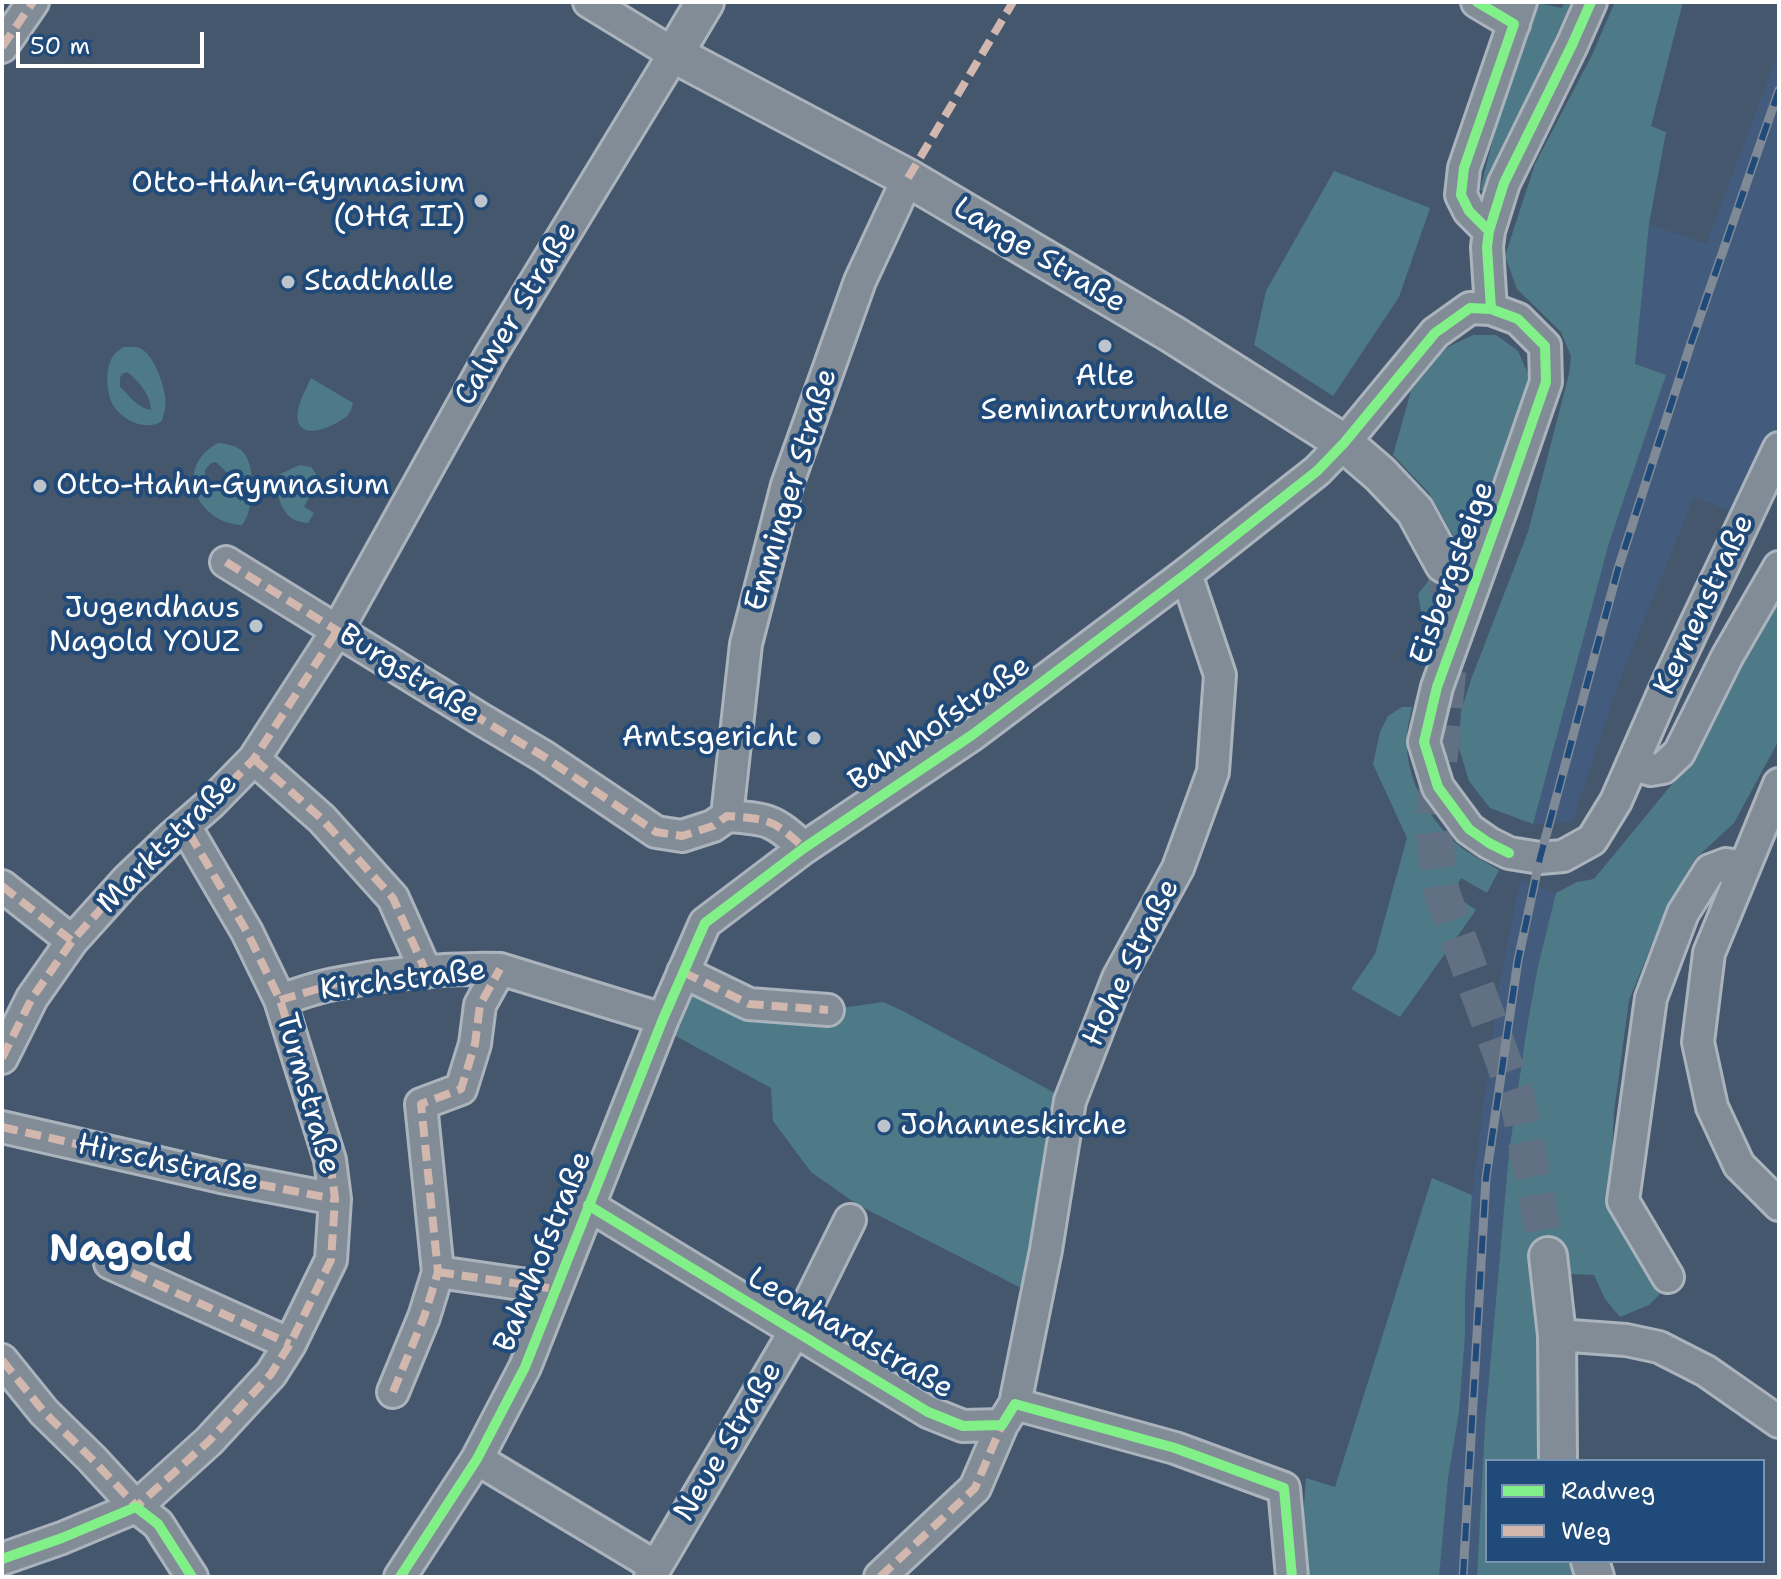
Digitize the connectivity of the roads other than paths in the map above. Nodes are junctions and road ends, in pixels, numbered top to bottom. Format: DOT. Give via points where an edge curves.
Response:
graph roads {
  1 [pos="33,2"];
  2 [pos="589,2"];
  3 [pos="705,2"];
  4 [pos="1477,2"];
  5 [pos="1591,2"];
  6 [pos="1518,13"];
  7 [pos="2,47"];
  8 [pos="674,54"];
  9 [pos="908,178"];
  10 [pos="1489,231"];
  11 [pos="1491,309"];
  12 [pos="1344,443"];
  13 [pos="1779,448"];
  14 [pos="226,562"];
  15 [pos="1444,564"];
  16 [pos="1779,567"];
  17 [pos="1186,574"];
  18 [pos="337,631"];
  19 [pos="254,759"];
  20 [pos="1632,764"];
  21 [pos="1779,784"];
  22 [pos="727,816"];
  23 [pos="185,826"];
  24 [pos="804,848"];
  25 [pos="1744,867"];
  26 [pos="2,886"];
  27 [pos="72,941"];
  28 [pos="500,969"];
  29 [pos="433,972"];
  30 [pos="683,972"];
  31 [pos="280,1000"];
  32 [pos="828,1010"];
  33 [pos="663,1019"];
  34 [pos="2,1058"];
  35 [pos="2,1127"];
  36 [pos="335,1199"];
  37 [pos="588,1205"];
  38 [pos="1779,1205"];
  39 [pos="850,1220"];
  40 [pos="1548,1256"];
  41 [pos="110,1263"];
  42 [pos="438,1272"];
  43 [pos="1668,1277"];
  44 [pos="555,1289"];
  45 [pos="795,1331"];
  46 [pos="1557,1335"];
  47 [pos="290,1344"];
  48 [pos="2,1360"];
  49 [pos="393,1392"];
  50 [pos="1009,1415"];
  51 [pos="1779,1422"];
  52 [pos="477,1459"];
  53 [pos="1558,1459"];
  54 [pos="136,1507"];
  55 [pos="2,1559"];
  56 [pos="652,1571"];
  57 [pos="192,1577"];
  58 [pos="400,1577"];
  59 [pos="880,1577"];
  60 [pos="1292,1577"];
  1 -- 7 [label="street"];
  2 -- 8 [label="street, Lange Straße"];
  3 -- 8 [label="main road, Calwer Straße"];
  4 -- 6 [label="street"];
  5 -- 10 [label="street" via="1504,183"];
  6 -- 10 [label="street" via="1464,168 1461,195"];
  8 -- 9 [label="main road, Lange Straße"];
  8 -- 18 [label="street, Calwer Straße" via="490,356"];
  9 -- 12 [label="main road, Lange Straße"];
  9 -- 22 [label="street, Emminger Straße" via="860,281 787,485 746,644"];
  10 -- 11 [label="street"];
  11 -- 12 [label="street, Bahnhofstraße" via="1470,308 1435,333"];
  11 -- 20 [label="street, Eisbergsteige" via="1518,319 1545,346 1546,382 1437,687 1424,742 1438,787 1469,829 1509,853 1540,858 1563,856 1592,840"];
  12 -- 15 [label="main road, Lange Straße" via="1415,511"];
  12 -- 17 [label="street, Bahnhofstraße" via="1317,471"];
  13 -- 20 [label="street, Kernenstraße"];
  14 -- 18 [label="street, Burgstraße"];
  16 -- 20 [label="street" via="1679,753 1663,768"];
  17 -- 24 [label="street, Bahnhofstraße" via="972,735"];
  17 -- 50 [label="street, Hohe Straße" via="1220,675 1213,772 1178,868 1118,978 1070,1101 1046,1250"];
  18 -- 19 [label="street, Marktstraße"];
  18 -- 22 [label="street, Burgstraße" via="656,832 682,836"];
  19 -- 23 [label="street, Marktstraße"];
  19 -- 29 [label="street" via="322,819 393,898"];
  21 -- 25 [label="street"];
  22 -- 24 [label="street" via="765,819"];
  23 -- 27 [label="street, Marktstraße"];
  23 -- 31 [label="street, Turmstraße"];
  24 -- 30 [label="street, Bahnhofstraße" via="705,923"];
  25 -- 38 [label="street" via="1709,953 1698,1042 1712,1107 1737,1162"];
  25 -- 43 [label="street" via="1726,864 1710,870 1683,913 1651,998 1623,1201"];
  26 -- 27 [label="street"];
  27 -- 34 [label="street, Marktstraße" via="32,998"];
  28 -- 29 [label="street, Kirchstraße"];
  28 -- 33 [label="street, Kirchstraße"];
  28 -- 42 [label="street" via="480,1005 461,1089 421,1104"];
  29 -- 31 [label="street, Kirchstraße" via="338,983"];
  30 -- 32 [label="street" via="749,1004"];
  30 -- 33 [label="street, Bahnhofstraße"];
  31 -- 36 [label="street, Turmstraße" via="330,1160"];
  33 -- 37 [label="street, Bahnhofstraße"];
  35 -- 36 [label="street, Hirschstraße"];
  36 -- 47 [label="street, Turmstraße" via="331,1260"];
  37 -- 44 [label="street, Bahnhofstraße"];
  37 -- 45 [label="street, Leonhardstraße"];
  39 -- 45 [label="street, Neue Straße"];
  40 -- 46 [label="main road"];
  41 -- 47 [label="street"];
  42 -- 44 [label="street"];
  42 -- 49 [label="street"];
  44 -- 52 [label="street, Bahnhofstraße" via="525,1367"];
  45 -- 50 [label="street, Leonhardstraße" via="928,1412 963,1426"];
  45 -- 56 [label="street, Neue Straße"];
  46 -- 51 [label="street" via="1659,1347 1706,1371"];
  46 -- 53 [label="main road"];
  47 -- 54 [label="street, Turmstraße" via="271,1374 209,1441"];
  48 -- 54 [label="street"];
  50 -- 59 [label="street, Hohe Straße" via="975,1488"];
  50 -- 60 [label="street, Leonhardstraße" via="1175,1448 1284,1488"];
  52 -- 56 [label="street"];
  52 -- 58 [label="street, Bahnhofstraße"];
  54 -- 55 [label="street, Turmstraße"];
  54 -- 57 [label="street" via="158,1524"];
}
